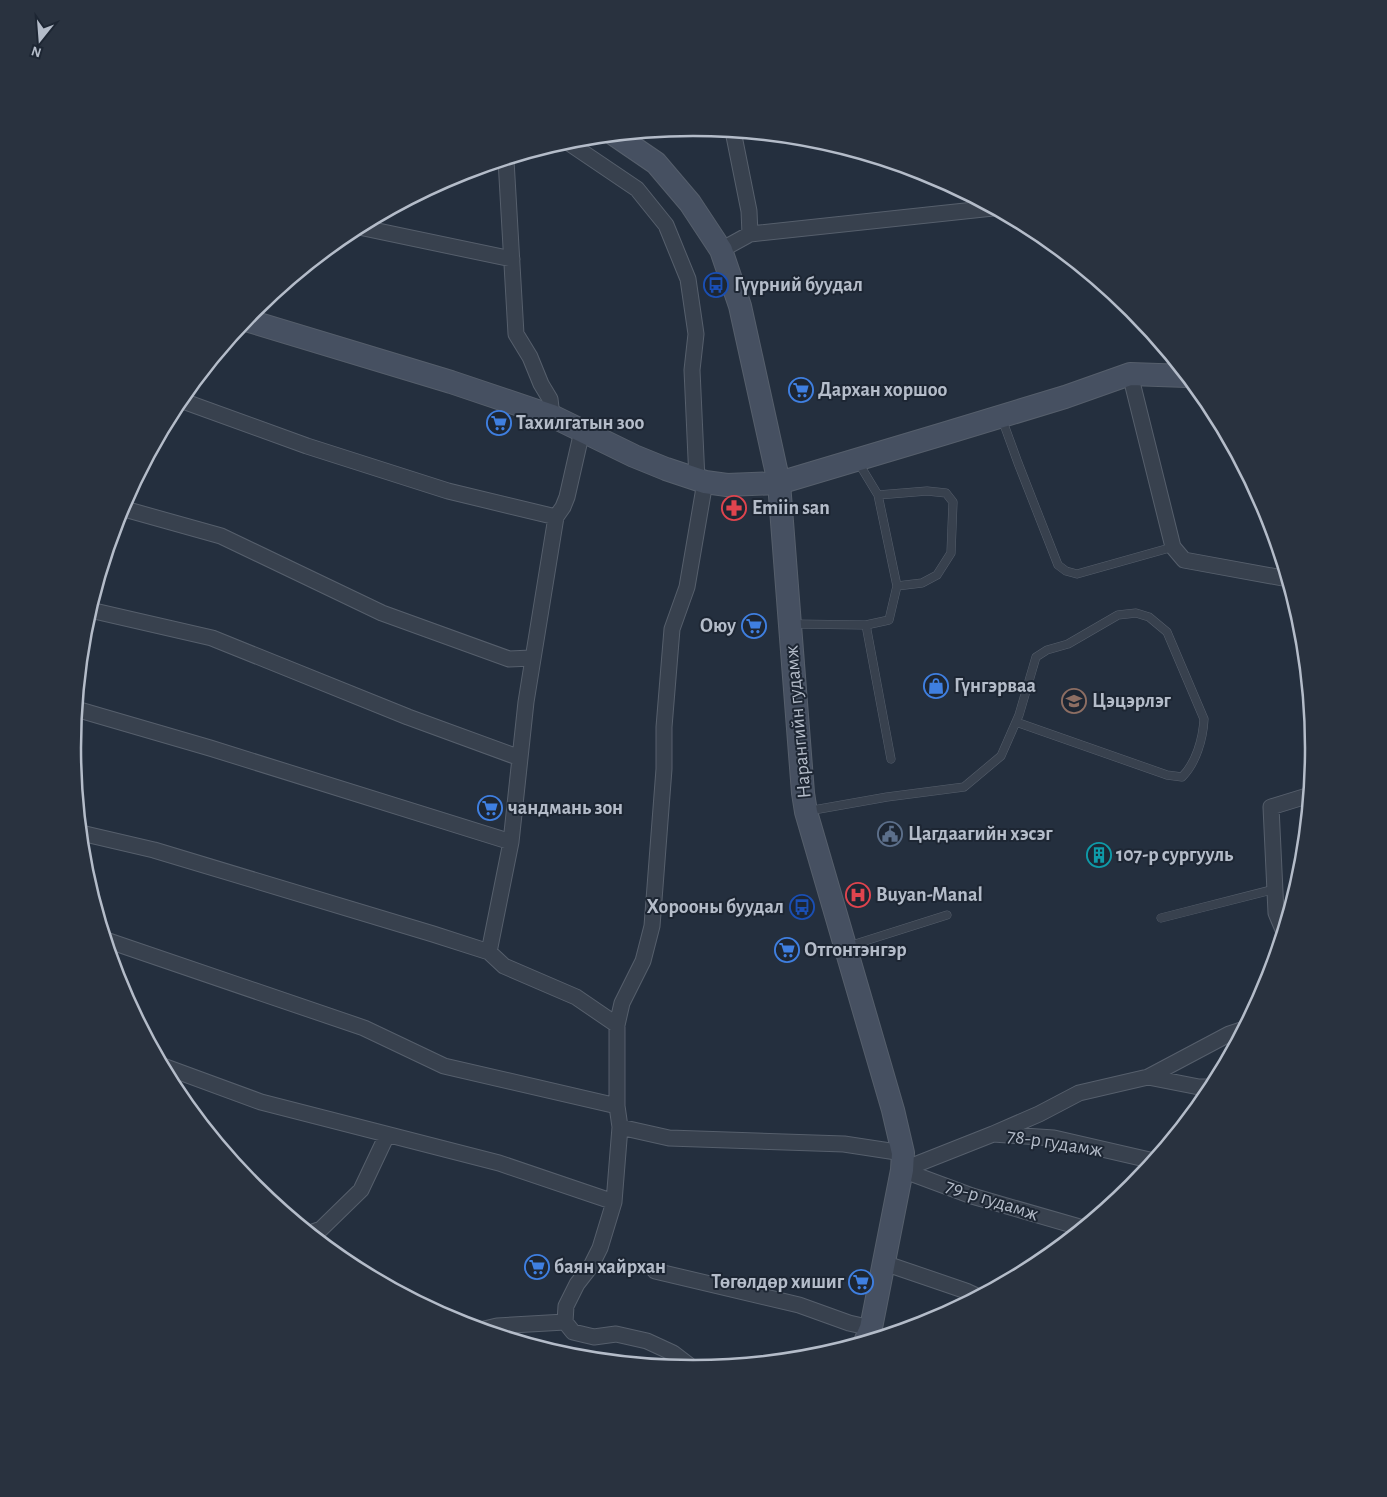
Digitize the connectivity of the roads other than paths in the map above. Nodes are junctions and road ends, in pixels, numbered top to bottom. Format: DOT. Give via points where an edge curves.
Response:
graph roads {
  1 [pos="733,138"];
  2 [pos="623,140"];
  3 [pos="575,148"];
  4 [pos="502,167"];
  5 [pos="983,209"];
  6 [pos="370,228"];
  7 [pos="750,234"];
  8 [pos="721,250"];
  9 [pos="512,259"];
  10 [pos="255,323"];
  11 [pos="1130,374"];
  12 [pos="1179,376"];
  13 [pos="188,403"];
  14 [pos="552,416"];
  15 [pos="1001,416"];
  16 [pos="582,431"];
  17 [pos="857,461"];
  18 [pos="701,481"];
  19 [pos="779,483"];
  20 [pos="878,495"];
  21 [pos="130,510"];
  22 [pos="556,516"];
  23 [pos="1173,547"];
  24 [pos="1281,578"];
  25 [pos="897,586"];
  26 [pos="97,612"];
  27 [pos="790,624"];
  28 [pos="866,625"];
  29 [pos="532,658"];
  30 [pos="83,711"];
  31 [pos="1016,722"];
  32 [pos="520,758"];
  33 [pos="891,760"];
  34 [pos="1303,797"];
  35 [pos="806,812"];
  36 [pos="87,834"];
  37 [pos="510,842"];
  38 [pos="1275,889"];
  39 [pos="947,915"];
  40 [pos="1161,918"];
  41 [pos="1280,923"];
  42 [pos="113,942"];
  43 [pos="844,947"];
  44 [pos="489,952"];
  45 [pos="618,1025"];
  46 [pos="1236,1032"];
  47 [pos="172,1069"];
  48 [pos="1148,1077"];
  49 [pos="1204,1087"];
  50 [pos="617,1106"];
  51 [pos="620,1127"];
  52 [pos="993,1134"];
  53 [pos="387,1135"];
  54 [pos="1147,1159"];
  55 [pos="903,1162"];
  56 [pos="614,1202"];
  57 [pos="1076,1226"];
  58 [pos="316,1230"];
  59 [pos="884,1263"];
  60 [pos="655,1271"];
  61 [pos="972,1294"];
  62 [pos="565,1322"];
  63 [pos="494,1327"];
  64 [pos="868,1335"];
  65 [pos="683,1360"];
  1 -- 7 [label="street" via="749,211"];
  2 -- 8 [label="main road, Нарангийн гудамж" via="656,163 690,203"];
  3 -- 18 [label="street" via="637,189 666,225 688,279 696,334 692,370"];
  4 -- 9 [label="street"];
  5 -- 7 [label="street"];
  6 -- 9 [label="street"];
  7 -- 8 [label="street"];
  8 -- 19 [label="main road, Нарангийн гудамж" via="740,306"];
  9 -- 14 [label="street" via="516,334 550,399"];
  10 -- 14 [label="main road"];
  11 -- 12 [label="main road"];
  11 -- 15 [label="main road"];
  11 -- 23 [label="street"];
  13 -- 22 [label="street" via="307,446 448,491"];
  14 -- 16 [label="main road"];
  15 -- 17 [label="main road"];
  15 -- 23 [label="lane" via="1058,565 1077,574"];
  16 -- 18 [label="main road" via="634,456"];
  16 -- 22 [label="street" via="567,497"];
  17 -- 19 [label="main road"];
  17 -- 20 [label="lane"];
  18 -- 19 [label="main road" via="728,485"];
  18 -- 45 [label="street" via="687,587 672,629 652,926 643,961 622,1003"];
  19 -- 27 [label="main road, Нарангийн гудамж"];
  20 -- 25 [label="lane"];
  20 -- 25 [label="lane" via="927,491 946,493 953,502 951,553 937,575 922,583"];
  21 -- 29 [label="street" via="221,536 382,613 509,659"];
  22 -- 29 [label="street"];
  23 -- 24 [label="street" via="1184,560"];
  25 -- 28 [label="lane" via="889,620"];
  26 -- 32 [label="street" via="212,638"];
  27 -- 28 [label="lane"];
  27 -- 35 [label="main road, Нарангийн гудамж"];
  28 -- 33 [label="lane"];
  29 -- 32 [label="street"];
  30 -- 37 [label="street"];
  31 -- 31 [label="lane" via="1167,775 1182,777 1190,769 1204,732 1204,719 1167,632 1149,617 1136,613 1118,615 1068,644 1036,657"];
  31 -- 35 [label="lane" via="1001,756 964,787"];
  32 -- 37 [label="street"];
  34 -- 38 [label="street" via="1271,807"];
  35 -- 43 [label="main road, Нарангийн гудамж"];
  36 -- 44 [label="street" via="154,850"];
  37 -- 44 [label="street"];
  38 -- 40 [label="lane"];
  38 -- 41 [label="street" via="1276,913"];
  39 -- 43 [label="lane"];
  42 -- 50 [label="street" via="364,1028 444,1066"];
  43 -- 55 [label="main road, Нарангийн гудамж" via="893,1110"];
  44 -- 45 [label="street" via="504,966 576,997"];
  45 -- 50 [label="street"];
  46 -- 48 [label="street"];
  47 -- 53 [label="street" via="261,1102"];
  48 -- 49 [label="street"];
  48 -- 52 [label="street" via="1079,1092"];
  50 -- 51 [label="street"];
  51 -- 55 [label="street, 79-р гудамж" via="669,1138 844,1144"];
  51 -- 56 [label="street"];
  52 -- 54 [label="street, 78-р гудамж" via="1054,1138"];
  52 -- 55 [label="street, 78-р гудамж"];
  53 -- 56 [label="street" via="499,1164"];
  53 -- 58 [label="street" via="361,1190"];
  55 -- 57 [label="street, 79-р гудамж" via="972,1196"];
  55 -- 59 [label="main road, Нарангийн гудамж"];
  56 -- 62 [label="street" via="592,1266 577,1284 566,1306"];
  59 -- 61 [label="street"];
  59 -- 64 [label="main road, Нарангийн гудамж"];
  60 -- 64 [label="street" via="799,1305 849,1323"];
  62 -- 63 [label="street"];
  62 -- 65 [label="street" via="573,1332 594,1337 616,1334 647,1341"];
}
